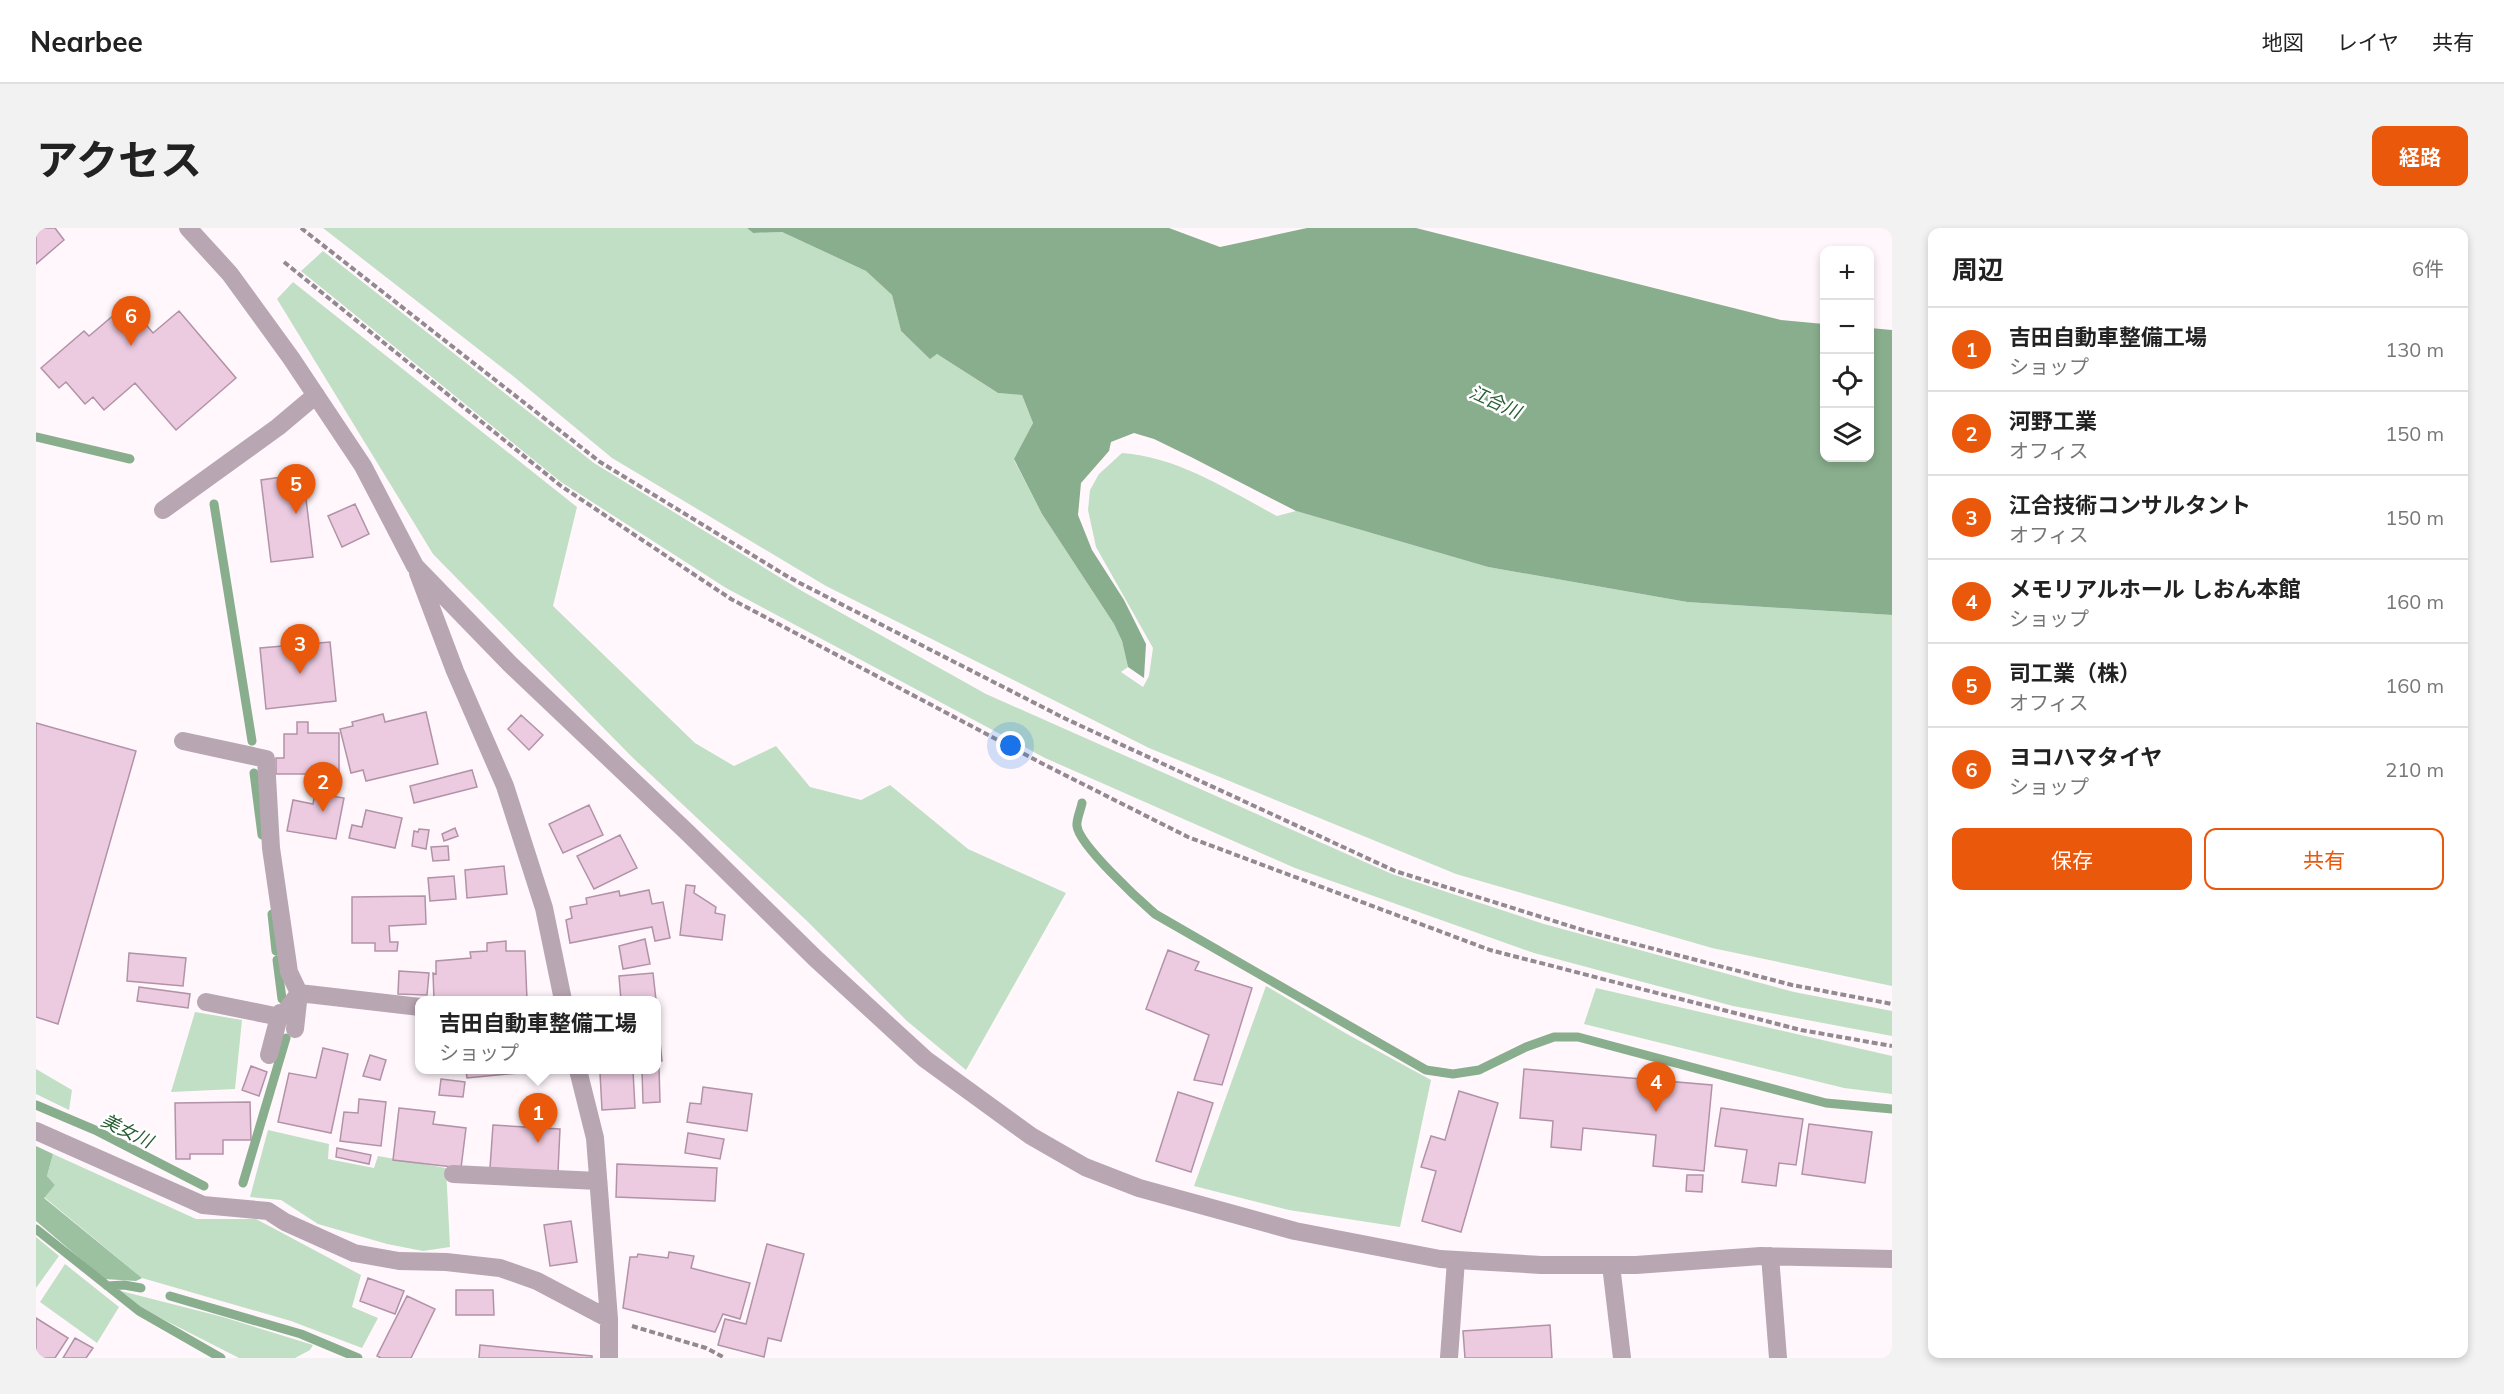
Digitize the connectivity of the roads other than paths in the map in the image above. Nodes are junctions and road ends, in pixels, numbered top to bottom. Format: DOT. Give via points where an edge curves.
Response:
graph roads {
  1 [pos="188,228"];
  2 [pos="316,396"];
  3 [pos="163,510"];
  4 [pos="415,566"];
  5 [pos="183,741"];
  6 [pos="299,993"];
  7 [pos="562,996"];
  8 [pos="206,1002"];
  9 [pos="415,1006"];
  10 [pos="280,1013"];
  11 [pos="295,1029"];
  12 [pos="269,1054"];
  13 [pos="579,1074"];
  14 [pos="36,1131"];
  15 [pos="453,1174"];
  16 [pos="598,1180"];
  17 [pos="1770,1256"];
  18 [pos="1892,1259"];
  19 [pos="1456,1260"];
  20 [pos="1611,1265"];
  21 [pos="609,1319"];
  22 [pos="609,1358"];
  23 [pos="1449,1358"];
  24 [pos="1622,1358"];
  25 [pos="1778,1358"];
  1 -- 2 [label="street" via="230,274"];
  2 -- 3 [label="street"];
  2 -- 4 [label="street" via="363,466"];
  4 -- 7 [label="street" via="455,672 505,786 544,908"];
  4 -- 19 [label="street" via="510,664 815,958 925,1059 1031,1136 1085,1167 1139,1188 1295,1231"];
  5 -- 6 [label="street" via="266,759 271,848 289,972"];
  6 -- 9 [label="street"];
  6 -- 10 [label="street"];
  6 -- 11 [label="street"];
  8 -- 10 [label="street" via="275,1016"];
  10 -- 12 [label="street"];
  13 -- 16 [label="street" via="595,1138"];
  14 -- 21 [label="street" via="202,1205 268,1211 354,1253 399,1261 500,1269 537,1281"];
  15 -- 16 [label="street"];
  16 -- 21 [label="street"];
  17 -- 18 [label="street"];
  17 -- 20 [label="street"];
  17 -- 25 [label="street"];
  19 -- 20 [label="street"];
  19 -- 23 [label="street"];
  20 -- 24 [label="street"];
  21 -- 22 [label="street"];
}
